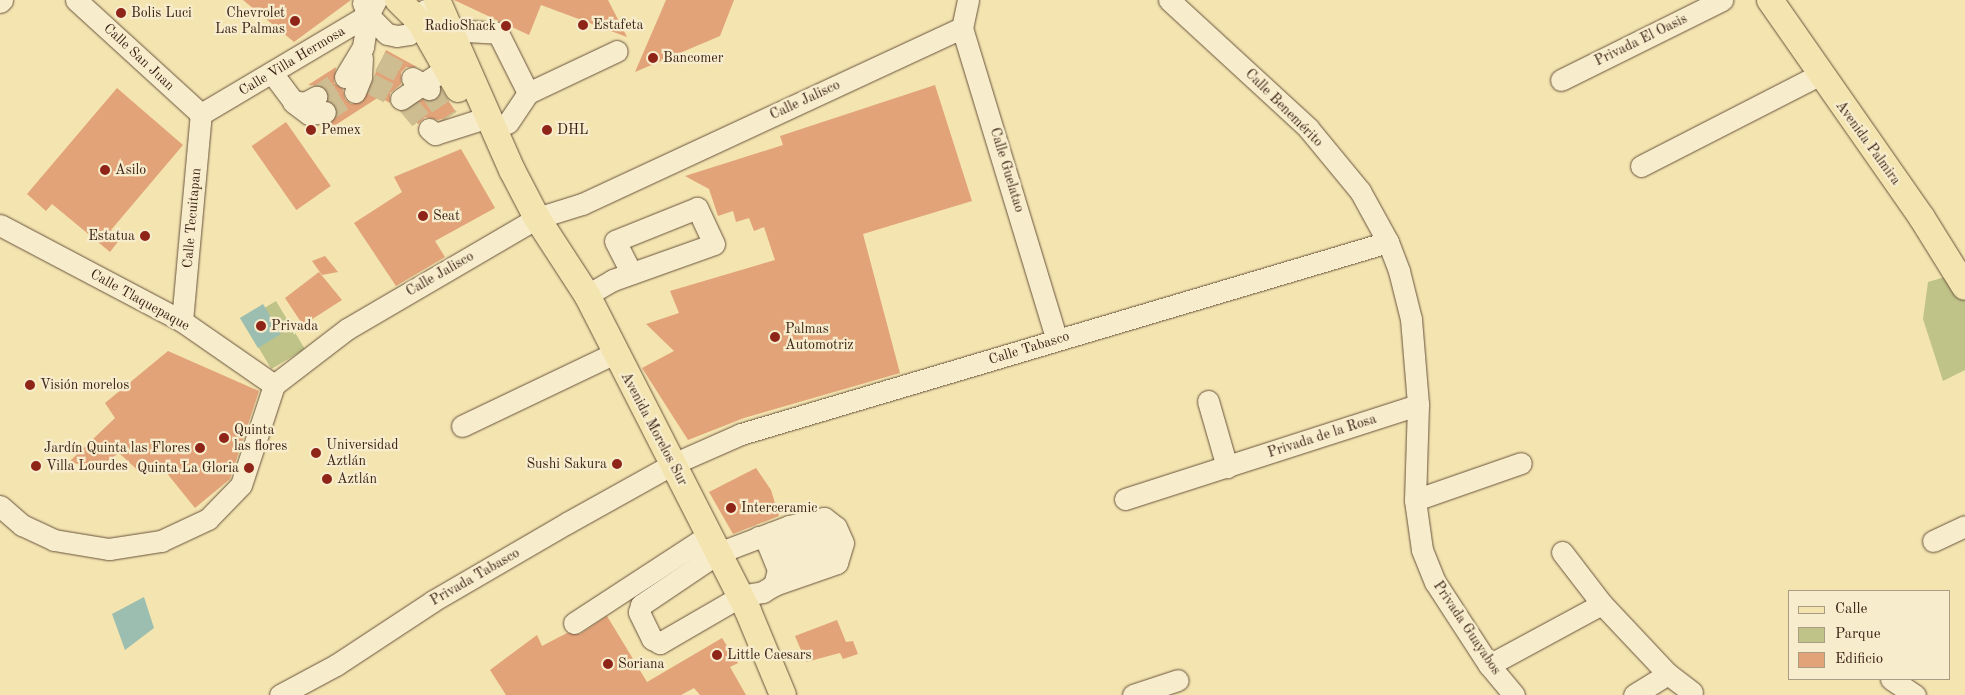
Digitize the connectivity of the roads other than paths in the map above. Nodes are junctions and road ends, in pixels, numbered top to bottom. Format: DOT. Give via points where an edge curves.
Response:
graph roads {
  1 [pos="76,0"];
  2 [pos="398,0"];
  3 [pos="437,0"];
  4 [pos="456,0"];
  5 [pos="968,0"];
  6 [pos="1169,0"];
  7 [pos="1722,0"];
  8 [pos="1770,0"];
  9 [pos="369,5"];
  10 [pos="424,11"];
  11 [pos="962,28"];
  12 [pos="465,31"];
  13 [pos="363,47"];
  14 [pos="617,52"];
  15 [pos="380,61"];
  16 [pos="446,68"];
  17 [pos="272,73"];
  18 [pos="1819,75"];
  19 [pos="1560,80"];
  20 [pos="358,82"];
  21 [pos="528,93"];
  22 [pos="403,101"];
  23 [pos="320,105"];
  24 [pos="201,114"];
  25 [pos="461,121"];
  26 [pos="508,122"];
  27 [pos="429,129"];
  28 [pos="1641,166"];
  29 [pos="512,170"];
  30 [pos="537,218"];
  31 [pos="0,226"];
  32 [pos="1388,242"];
  33 [pos="631,273"];
  34 [pos="1965,288"];
  35 [pos="587,295"];
  36 [pos="182,321"];
  37 [pos="1057,340"];
  38 [pos="615,353"];
  39 [pos="274,385"];
  40 [pos="1208,401"];
  41 [pos="1418,405"];
  42 [pos="462,426"];
  43 [pos="1521,463"];
  44 [pos="673,464"];
  45 [pos="1227,466"];
  46 [pos="1125,500"];
  47 [pos="1415,500"];
  48 [pos="0,506"];
  49 [pos="1965,526"];
  50 [pos="781,529"];
  51 [pos="1934,541"];
  52 [pos="714,544"];
  53 [pos="1562,552"];
  54 [pos="800,575"];
  55 [pos="741,596"];
  56 [pos="1602,604"];
  57 [pos="574,623"];
  58 [pos="1489,665"];
  59 [pos="1668,674"];
  60 [pos="1178,680"];
  61 [pos="1892,680"];
  62 [pos="1692,692"];
  63 [pos="280,695"];
  64 [pos="783,695"];
  65 [pos="1133,695"];
  66 [pos="1514,695"];
  67 [pos="1634,695"];
  68 [pos="1915,695"];
  1 -- 24 [label="street, Calle San Juan"];
  2 -- 10 [label="main road, Avenida Morelos Sur"];
  3 -- 29 [label="main road, Avenida Morelos Sur"];
  4 -- 12 [label="main road"];
  5 -- 11 [label="street, Calle Guelatao"];
  6 -- 32 [label="street, Calle Benemérito" via="1308,128 1360,191"];
  7 -- 19 [label="street, Privada El Oasis"];
  8 -- 18 [label="main road, Avenida Palmira"];
  9 -- 10 [label="street" via="387,34 397,36 409,34"];
  9 -- 13 [label="street"];
  9 -- 17 [label="street, Calle Villa Hermosa"];
  10 -- 16 [label="main road, Avenida Morelos Sur"];
  11 -- 30 [label="street, Calle Jalisco" via="582,204"];
  11 -- 37 [label="street, Calle Guelatao"];
  12 -- 21 [label="street" via="498,33"];
  12 -- 26 [label="main road"];
  13 -- 15 [label="street"];
  13 -- 20 [label="street"];
  14 -- 21 [label="street"];
  16 -- 22 [label="street" via="421,83"];
  16 -- 25 [label="main road, Avenida Morelos Sur"];
  17 -- 23 [label="street" via="293,101 309,114"];
  17 -- 24 [label="street, Calle Villa Hermosa"];
  18 -- 28 [label="street"];
  18 -- 34 [label="main road, Avenida Palmira" via="1922,218"];
  21 -- 26 [label="street"];
  24 -- 36 [label="street, Calle Tecuitapan"];
  25 -- 27 [label="street" via="435,134"];
  25 -- 29 [label="main road, Avenida Morelos Sur"];
  26 -- 29 [label="main road"];
  29 -- 30 [label="main road, Avenida Morelos Sur"];
  30 -- 35 [label="main road, Avenida Morelos Sur"];
  30 -- 39 [label="street, Calle Jalisco" via="348,329"];
  31 -- 36 [label="street, Calle Tlaquepaque"];
  32 -- 37 [label="street, Calle Tabasco"];
  32 -- 41 [label="street, Calle Benemérito" via="1412,319"];
  33 -- 35 [label="street"];
  35 -- 38 [label="main road, Avenida Morelos Sur"];
  36 -- 39 [label="street, Calle Tlaquepaque"];
  37 -- 44 [label="street, Calle Tabasco" via="741,434"];
  38 -- 42 [label="street"];
  38 -- 44 [label="main road, Avenida Morelos Sur"];
  39 -- 48 [label="street" via="241,485 208,519 161,541 109,549 54,540 22,525"];
  40 -- 45 [label="street"];
  41 -- 45 [label="street, Privada de la Rosa"];
  41 -- 47 [label="street, Privada Guayabos"];
  43 -- 47 [label="street"];
  44 -- 52 [label="main road, Avenida Morelos Sur"];
  44 -- 63 [label="street, Privada Tabasco" via="442,596 336,665"];
  45 -- 46 [label="street, Privada de la Rosa"];
  47 -- 58 [label="street, Privada Guayabos" via="1422,550 1434,582"];
  49 -- 51 [label="street"];
  50 -- 52 [label="street"];
  50 -- 54 [label="street" via="793,565"];
  50 -- 54 [label="street" via="824,518 836,527 843,543 842,555 836,563"];
  52 -- 55 [label="main road, Avenida Morelos Sur"];
  52 -- 55 [label="street" via="641,605 638,612 652,639 660,642"];
  52 -- 57 [label="street"];
  53 -- 56 [label="street"];
  54 -- 55 [label="street" via="762,592"];
  55 -- 64 [label="main road, Avenida Morelos Sur"];
  56 -- 58 [label="street"];
  56 -- 59 [label="street"];
  58 -- 66 [label="street, Privada Guayabos"];
  59 -- 62 [label="street"];
  59 -- 67 [label="street"];
  60 -- 65 [label="street"];
  61 -- 68 [label="street"];
}
